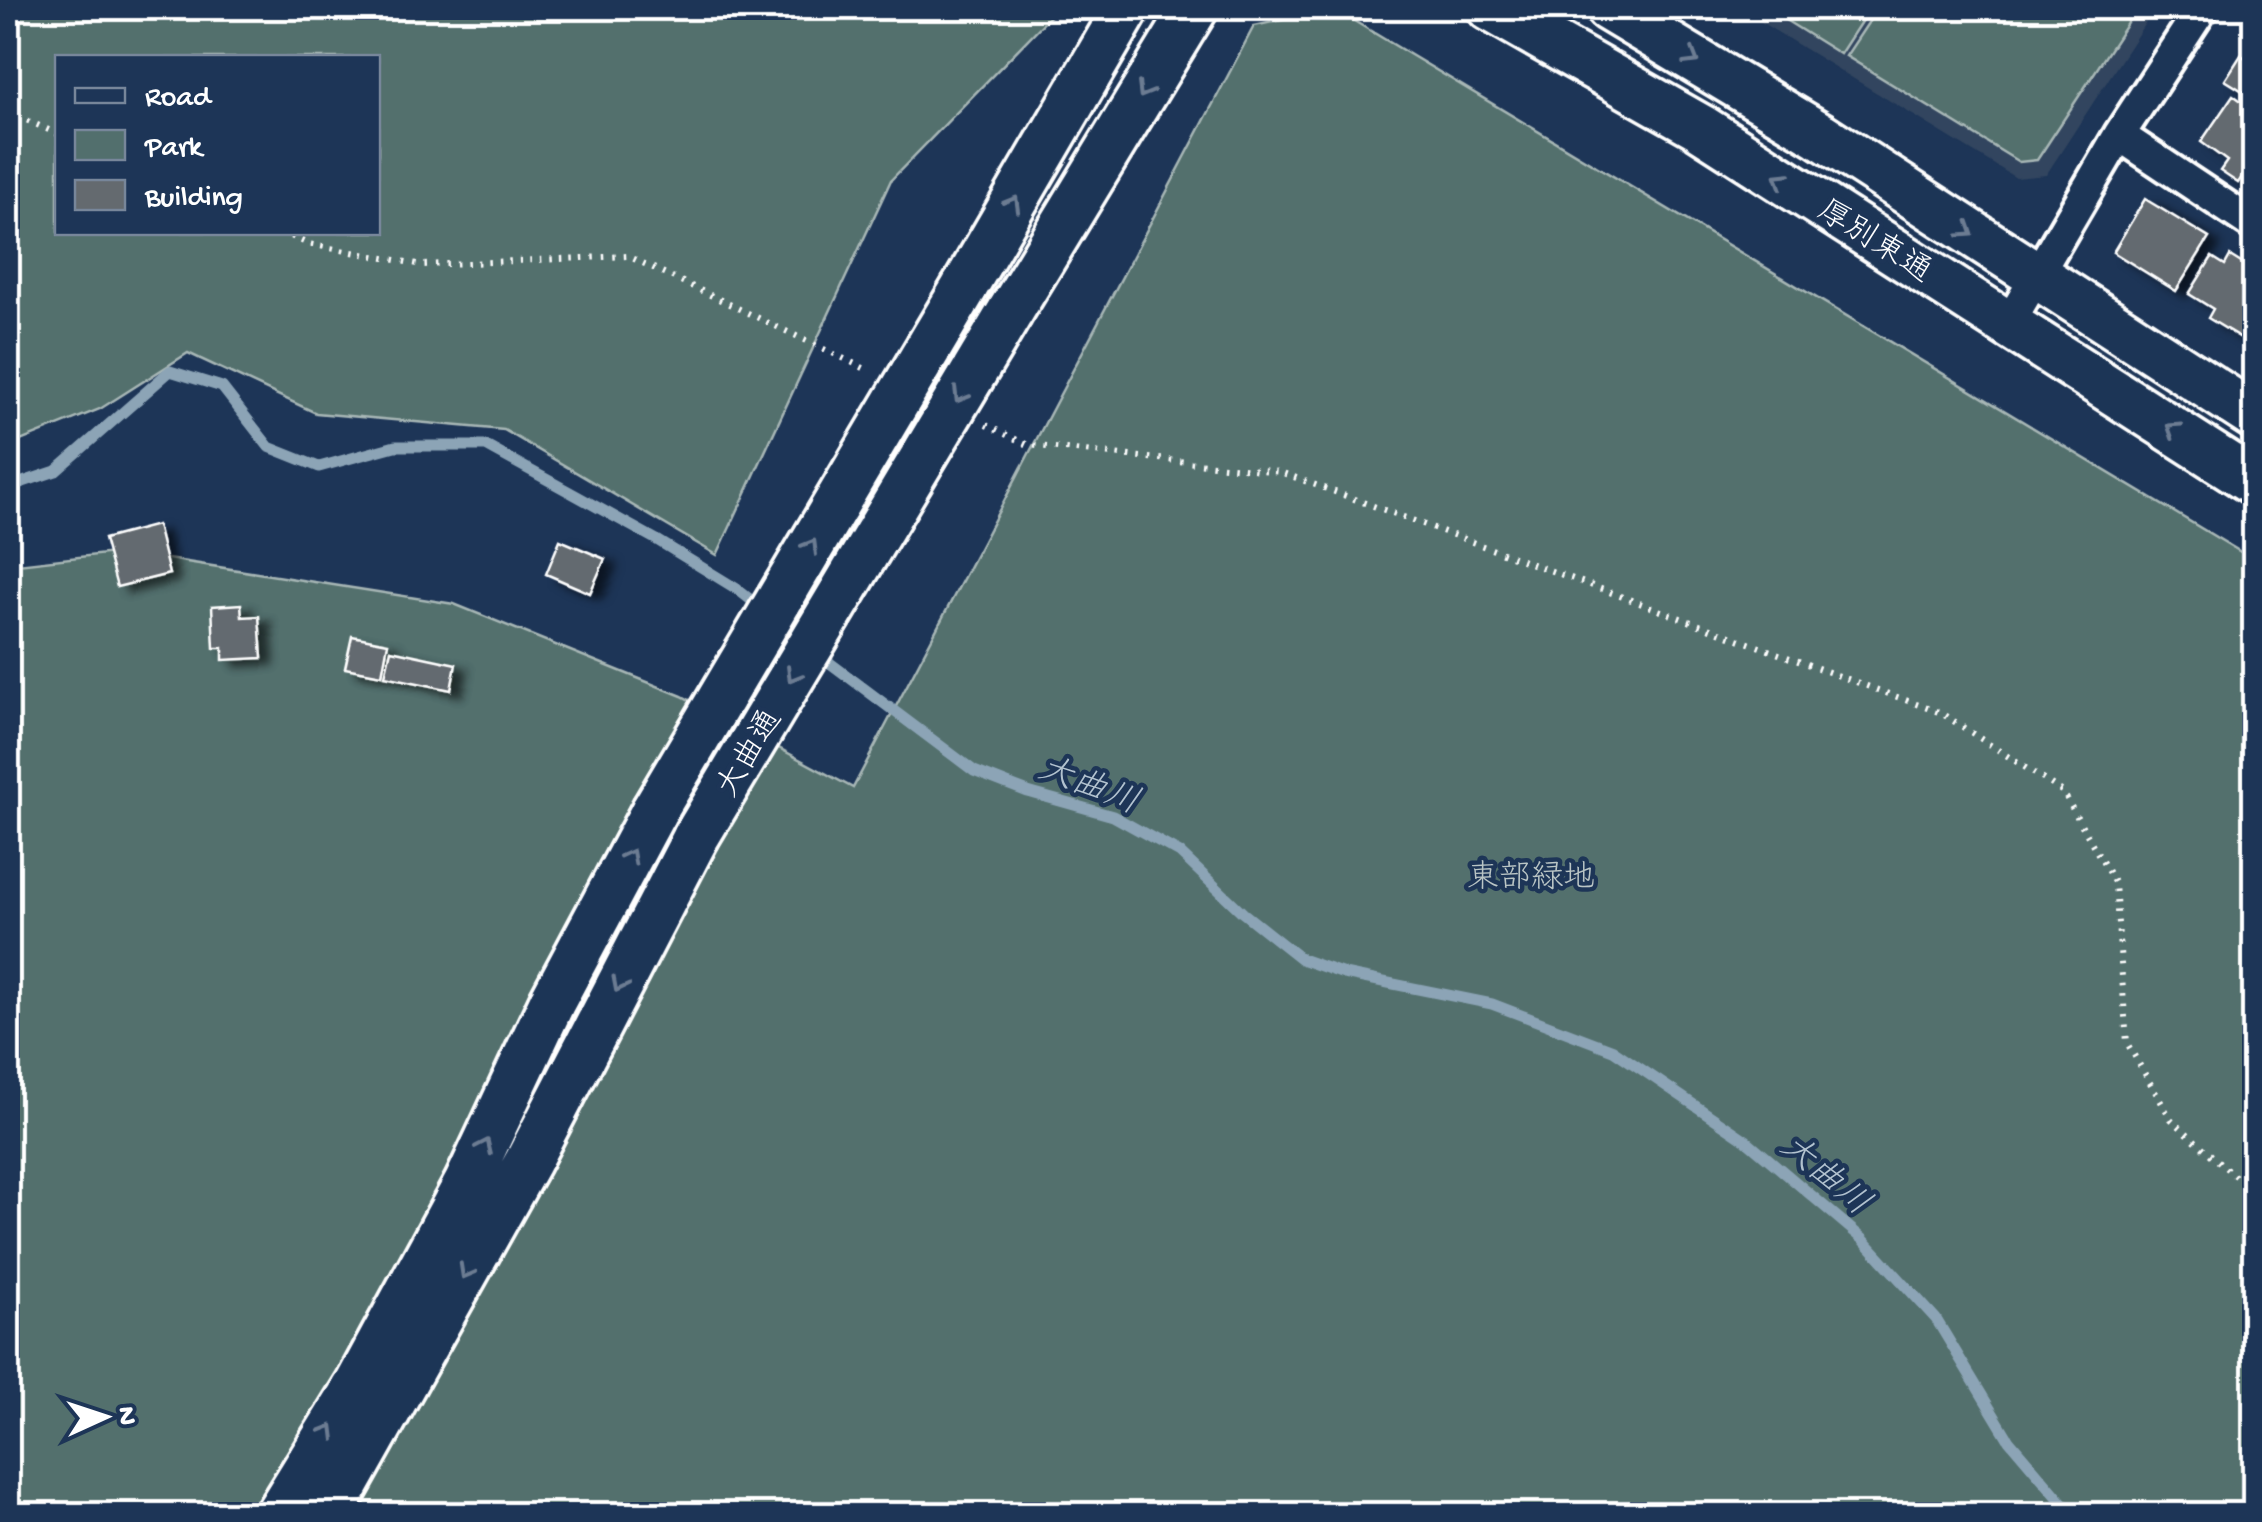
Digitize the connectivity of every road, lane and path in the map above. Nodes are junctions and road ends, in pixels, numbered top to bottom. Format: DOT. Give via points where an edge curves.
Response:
graph roads {
  1 [pos="1127,8"];
  2 [pos="1195,8"];
  3 [pos="1490,8"];
  4 [pos="1608,8"];
  5 [pos="2202,8"];
  6 [pos="8,112"];
  7 [pos="55,133"];
  8 [pos="2119,136"];
  9 [pos="2254,225"];
  10 [pos="288,235"];
  11 [pos="2036,277"];
  12 [pos="2008,324"];
  13 [pos="872,371"];
  14 [pos="2254,416"];
  15 [pos="976,420"];
  16 [pos="2254,482"];
  17 [pos="2254,1193"];
  18 [pos="278,1514"];
  19 [pos="330,1514"];
  18 -- 1 [label="street, 大曲通, one-way, bridge" via="358,1384 467,1183 552,1002 654,810"];
  2 -- 19 [label="street, 大曲通, one-way, bridge" via="696,836 528,1160"];
  12 -- 3 [label="street, 厚別東通, one-way" via="1700,128"];
  4 -- 11 [label="street, 厚別東通, one-way" via="1820,135"];
  5 -- 8 [label="street"];
  6 -- 7 [label="path"];
  8 -- 9 [label="street"];
  8 -- 11 [label="street"];
  10 -- 13 [label="path" via="423,265 628,256"];
  11 -- 12 [label="street"];
  11 -- 14 [label="street, 厚別東通"];
  16 -- 12 [label="street, 厚別東通, one-way"];
  15 -- 17 [label="path" via="1028,445 1280,472 1941,713 2063,792 2115,884 2127,1043 2171,1118"];
}
